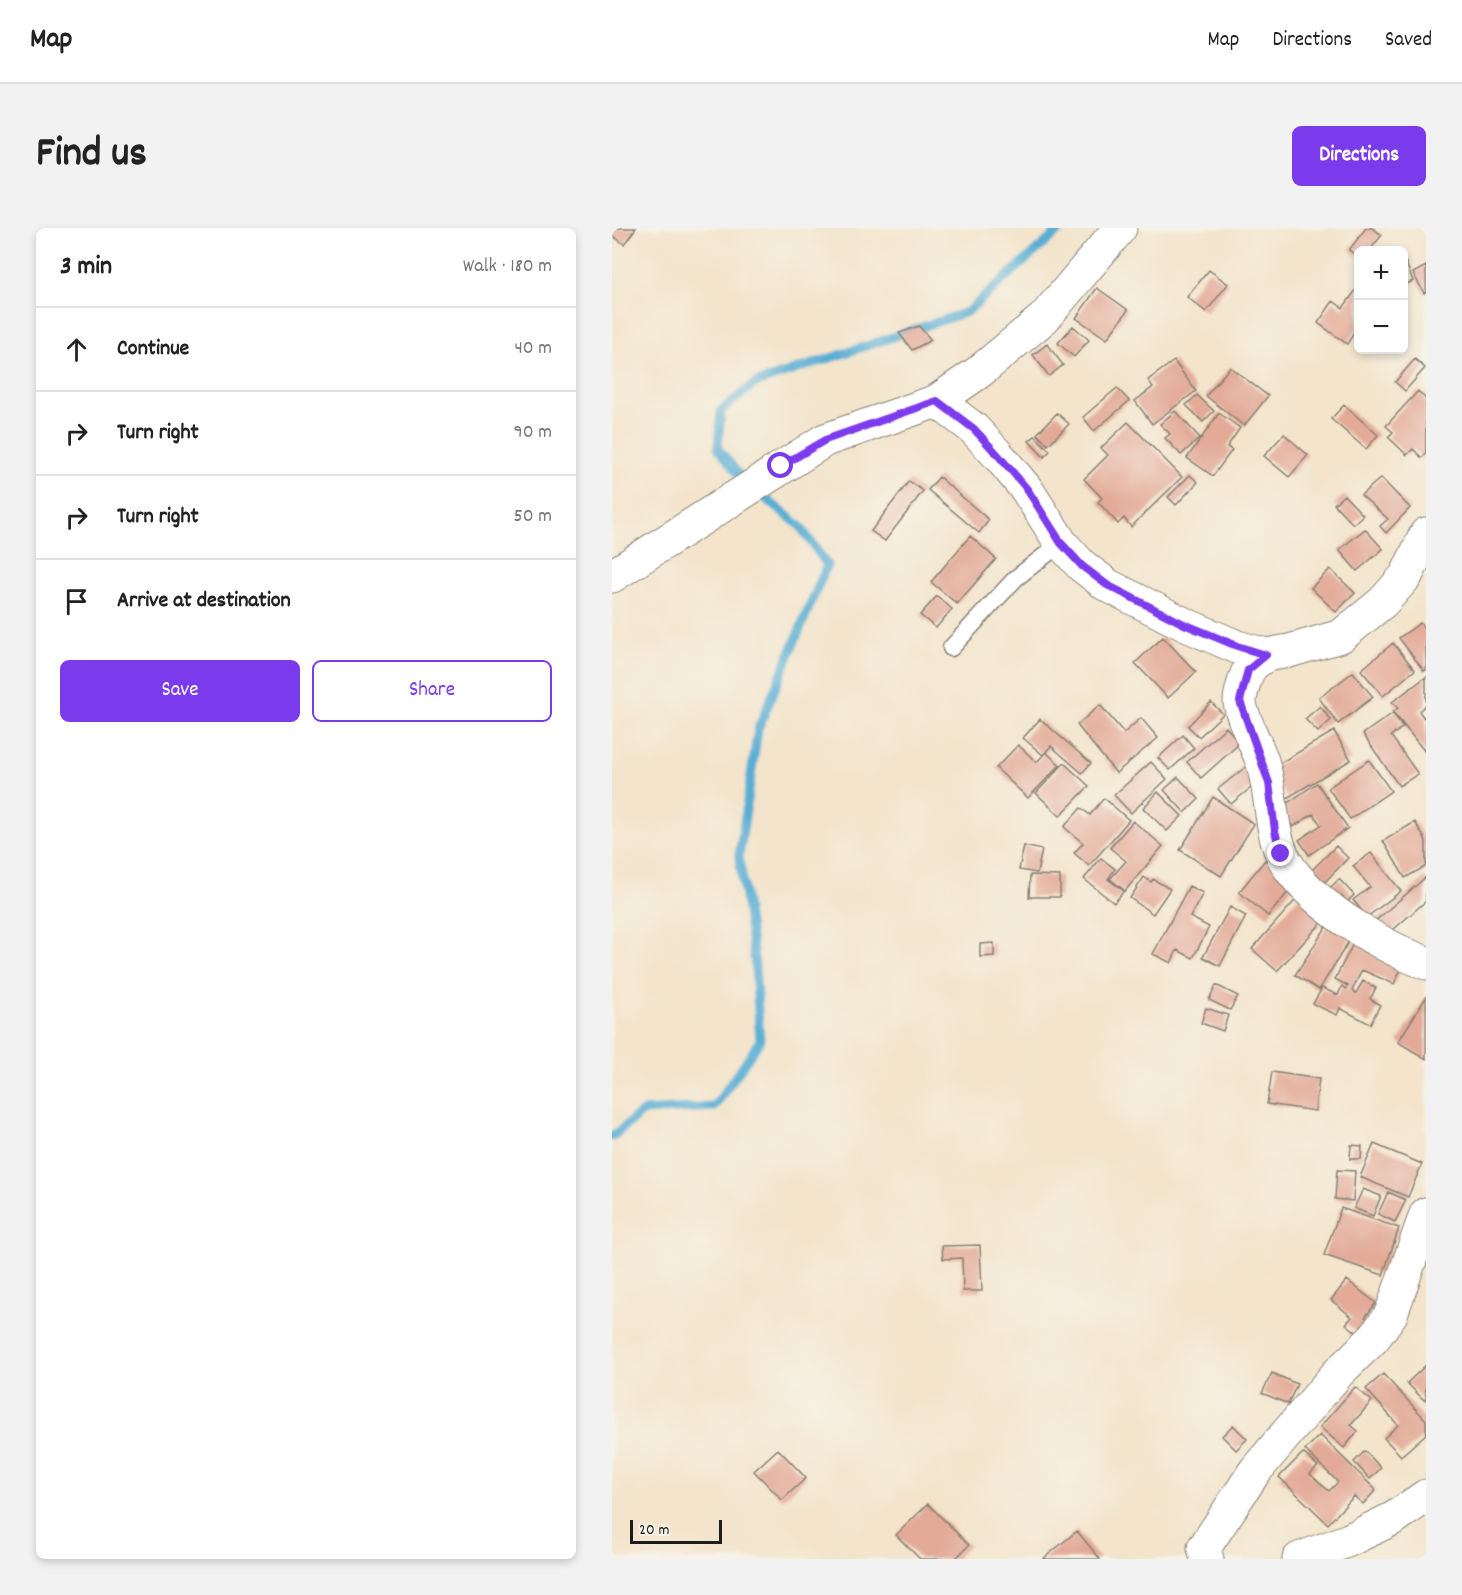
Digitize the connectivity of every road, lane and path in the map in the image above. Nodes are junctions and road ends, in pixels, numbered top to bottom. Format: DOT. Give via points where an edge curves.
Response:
graph roads {
  1 [pos="1120,228"];
  2 [pos="937,401"];
  3 [pos="1426,534"];
  4 [pos="1061,543"];
  5 [pos="612,576"];
  6 [pos="951,648"];
  7 [pos="1266,655"];
  8 [pos="1426,963"];
  9 [pos="1426,1214"];
  10 [pos="1426,1496"];
  11 [pos="1207,1559"];
  12 [pos="1299,1559"];
  1 -- 2 [label="street" via="1044,318"];
  2 -- 4 [label="street" via="974,429 998,455 1027,489"];
  2 -- 5 [label="street" via="825,440"];
  3 -- 7 [label="street" via="1406,576 1383,602 1341,636"];
  4 -- 6 [label="lane" via="1016,578"];
  4 -- 7 [label="street" via="1082,566 1115,590 1184,624"];
  7 -- 8 [label="street" via="1248,670 1240,701 1269,783 1281,854 1306,887 1347,921 1402,954"];
  9 -- 11 [label="street" via="1391,1314 1373,1340 1338,1373 1255,1471 1204,1548"];
  10 -- 12 [label="street" via="1394,1518"];
}
